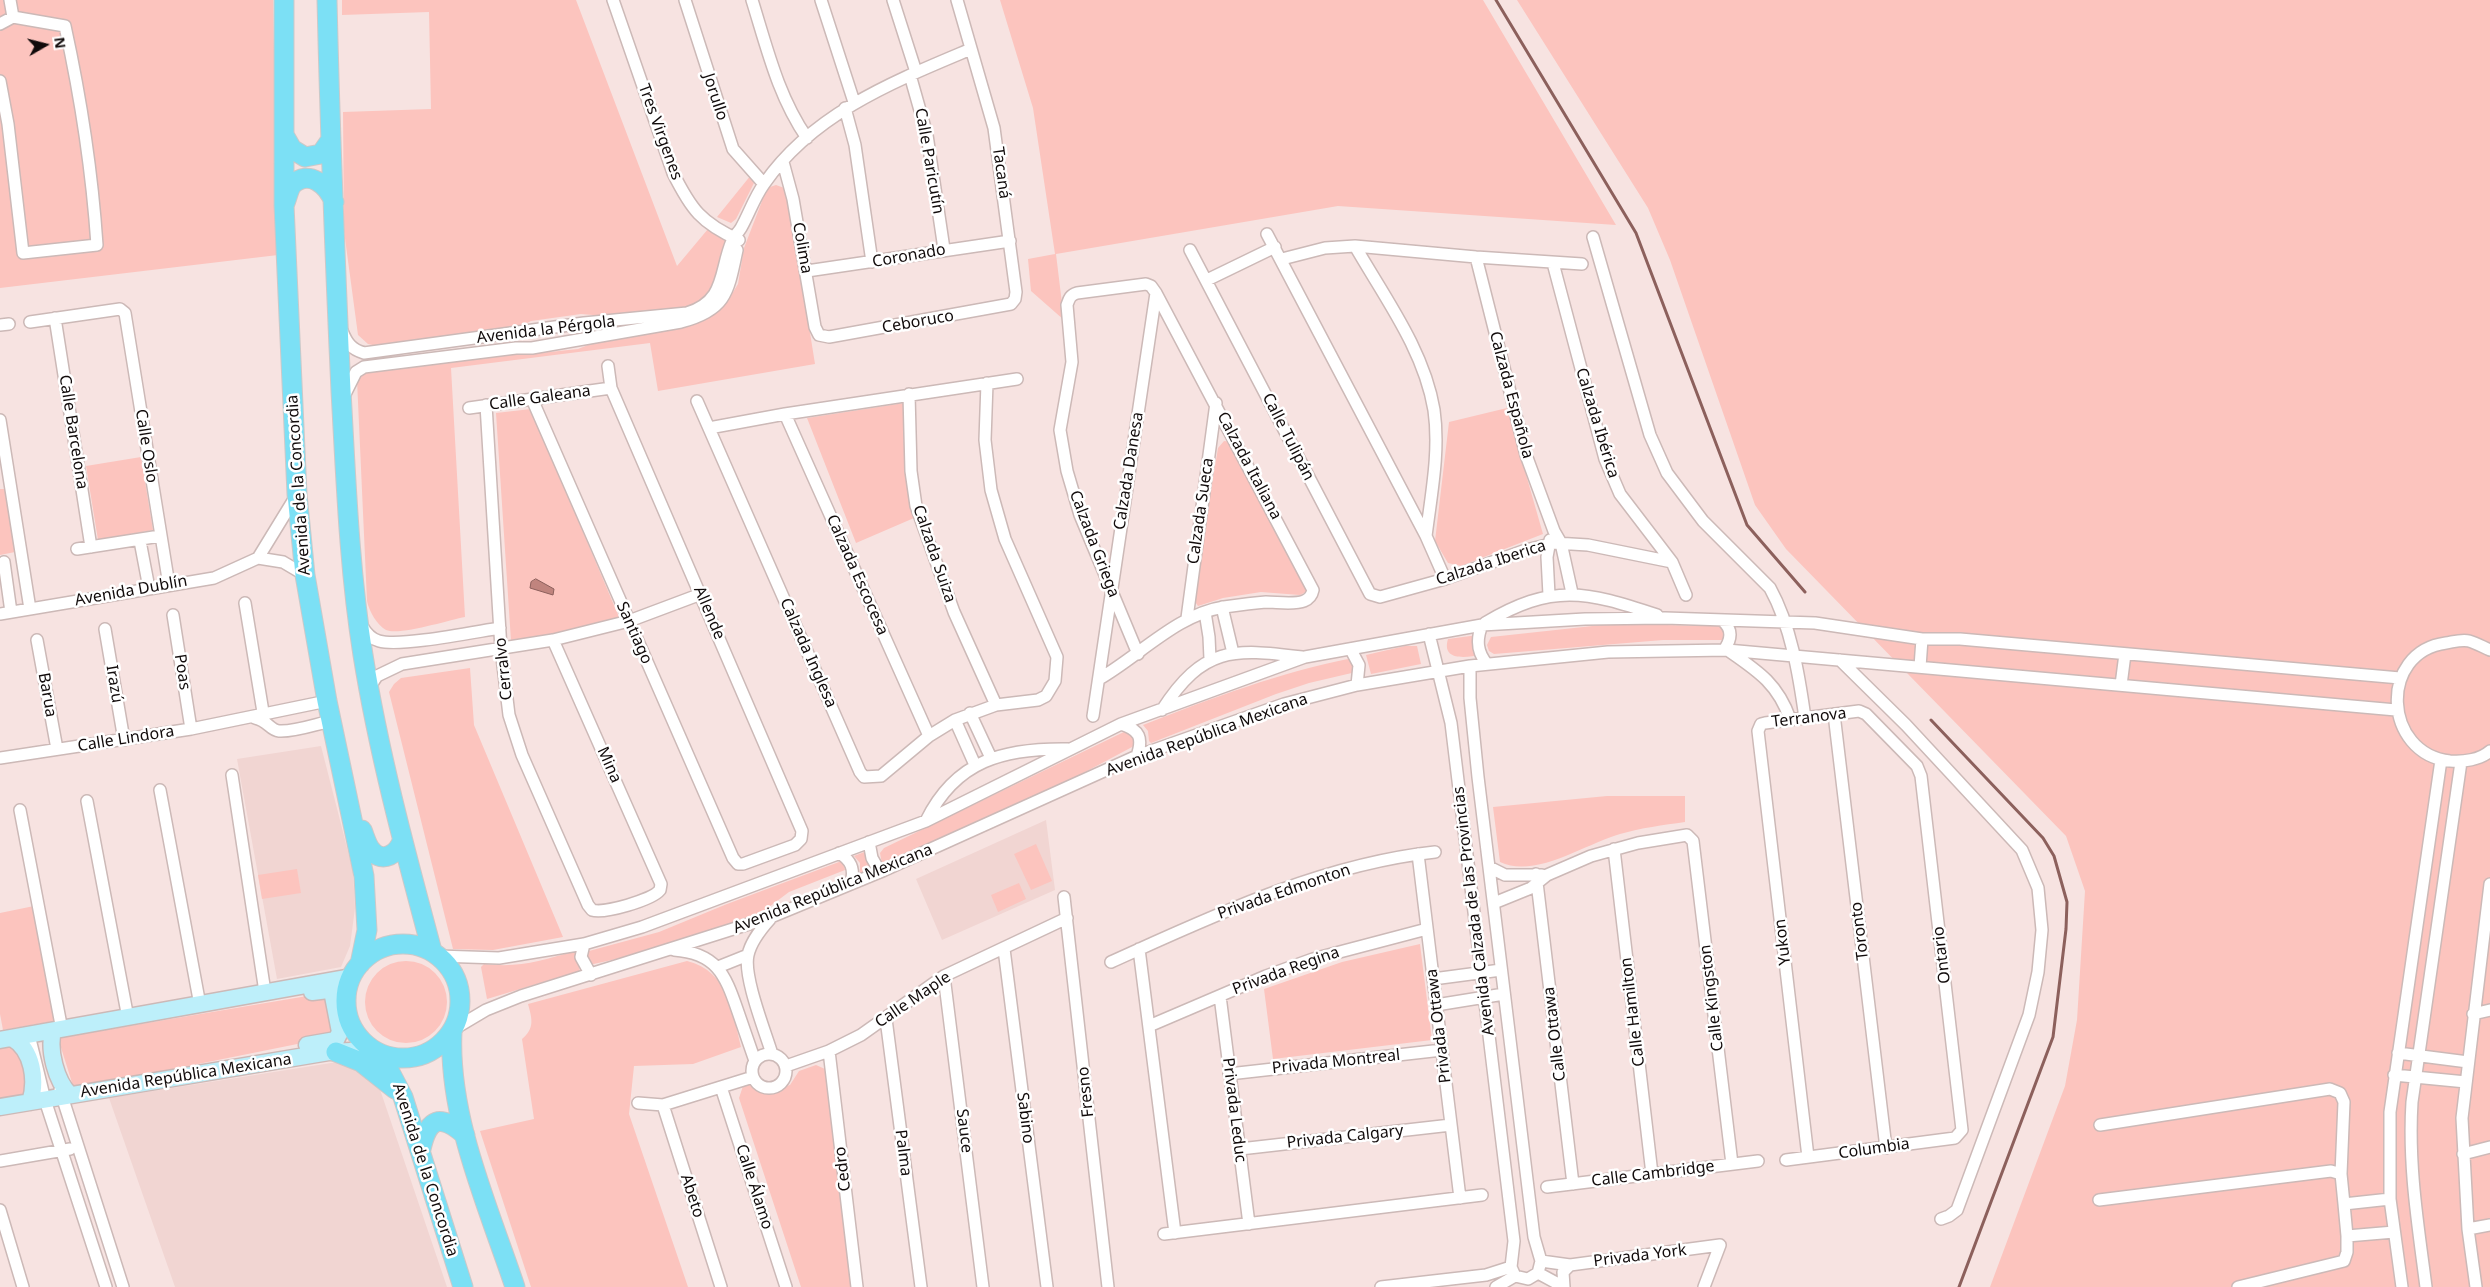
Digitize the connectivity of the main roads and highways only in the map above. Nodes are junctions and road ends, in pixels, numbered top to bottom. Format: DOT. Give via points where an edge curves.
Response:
graph roads {
  1 [pos="284,0"];
  2 [pos="327,0"];
  3 [pos="284,135"];
  4 [pos="330,141"];
  5 [pos="334,203"];
  6 [pos="284,205"];
  7 [pos="348,796"];
  8 [pos="402,841"];
  9 [pos="435,954"];
  10 [pos="355,970"];
  11 [pos="272,991"];
  12 [pos="453,1030"];
  13 [pos="47,1032"];
  14 [pos="6,1039"];
  15 [pos="336,1052"];
  16 [pos="377,1053"];
  17 [pos="293,1058"];
  18 [pos="66,1095"];
  19 [pos="403,1097"];
  20 [pos="38,1101"];
  21 [pos="0,1107"];
  22 [pos="464,1135"];
  23 [pos="421,1149"];
  24 [pos="463,1287"];
  25 [pos="515,1287"];
  1 -- 3 [label="main road, Avenida de la Concordia"];
  2 -- 4 [label="main road"];
  3 -- 4 [label="main road" via="292,149 306,157 321,154"];
  3 -- 6 [label="main road, Avenida de la Concordia"];
  4 -- 5 [label="main road"];
  5 -- 6 [label="main road" via="326,186 309,178 292,186"];
  5 -- 8 [label="main road" via="347,518 369,690"];
  6 -- 7 [label="main road, Avenida de la Concordia" via="297,494 305,575"];
  7 -- 8 [label="main road" via="368,845 375,854 390,856 396,853"];
  7 -- 10 [label="main road, Avenida de la Concordia" via="367,905 367,930"];
  8 -- 9 [label="main road"];
  9 -- 10 [label="main road" via="418,946 390,945 368,955"];
  9 -- 12 [label="main road" via="454,974 460,990 460,1006"];
  10 -- 11 [label="main road"];
  10 -- 16 [label="main road" via="346,992 349,1020 354,1032"];
  11 -- 13 [label="main road"];
  11 -- 17 [label="main road" via="288,995 328,990 334,995 339,1036 336,1040 299,1046"];
  12 -- 16 [label="main road" via="433,1051 420,1057 394,1059"];
  12 -- 22 [label="main road" via="454,1080"];
  13 -- 14 [label="main road"];
  13 -- 18 [label="main road" via="52,1038 55,1065"];
  14 -- 20 [label="main road" via="22,1045 31,1067"];
  15 -- 16 [label="main road, Avenida República Mexicana"];
  15 -- 17 [label="main road, Avenida República Mexicana"];
  15 -- 19 [label="main road" via="362,1062"];
  16 -- 19 [label="main road, Avenida de la Concordia"];
  17 -- 18 [label="main road, Avenida República Mexicana"];
  18 -- 20 [label="main road, Avenida República Mexicana"];
  19 -- 23 [label="main road, Avenida de la Concordia"];
  20 -- 21 [label="main road, Avenida República Mexicana"];
  22 -- 23 [label="main road" via="449,1123 438,1121 428,1127"];
  22 -- 25 [label="main road"];
  23 -- 24 [label="main road, Avenida de la Concordia"];
}
